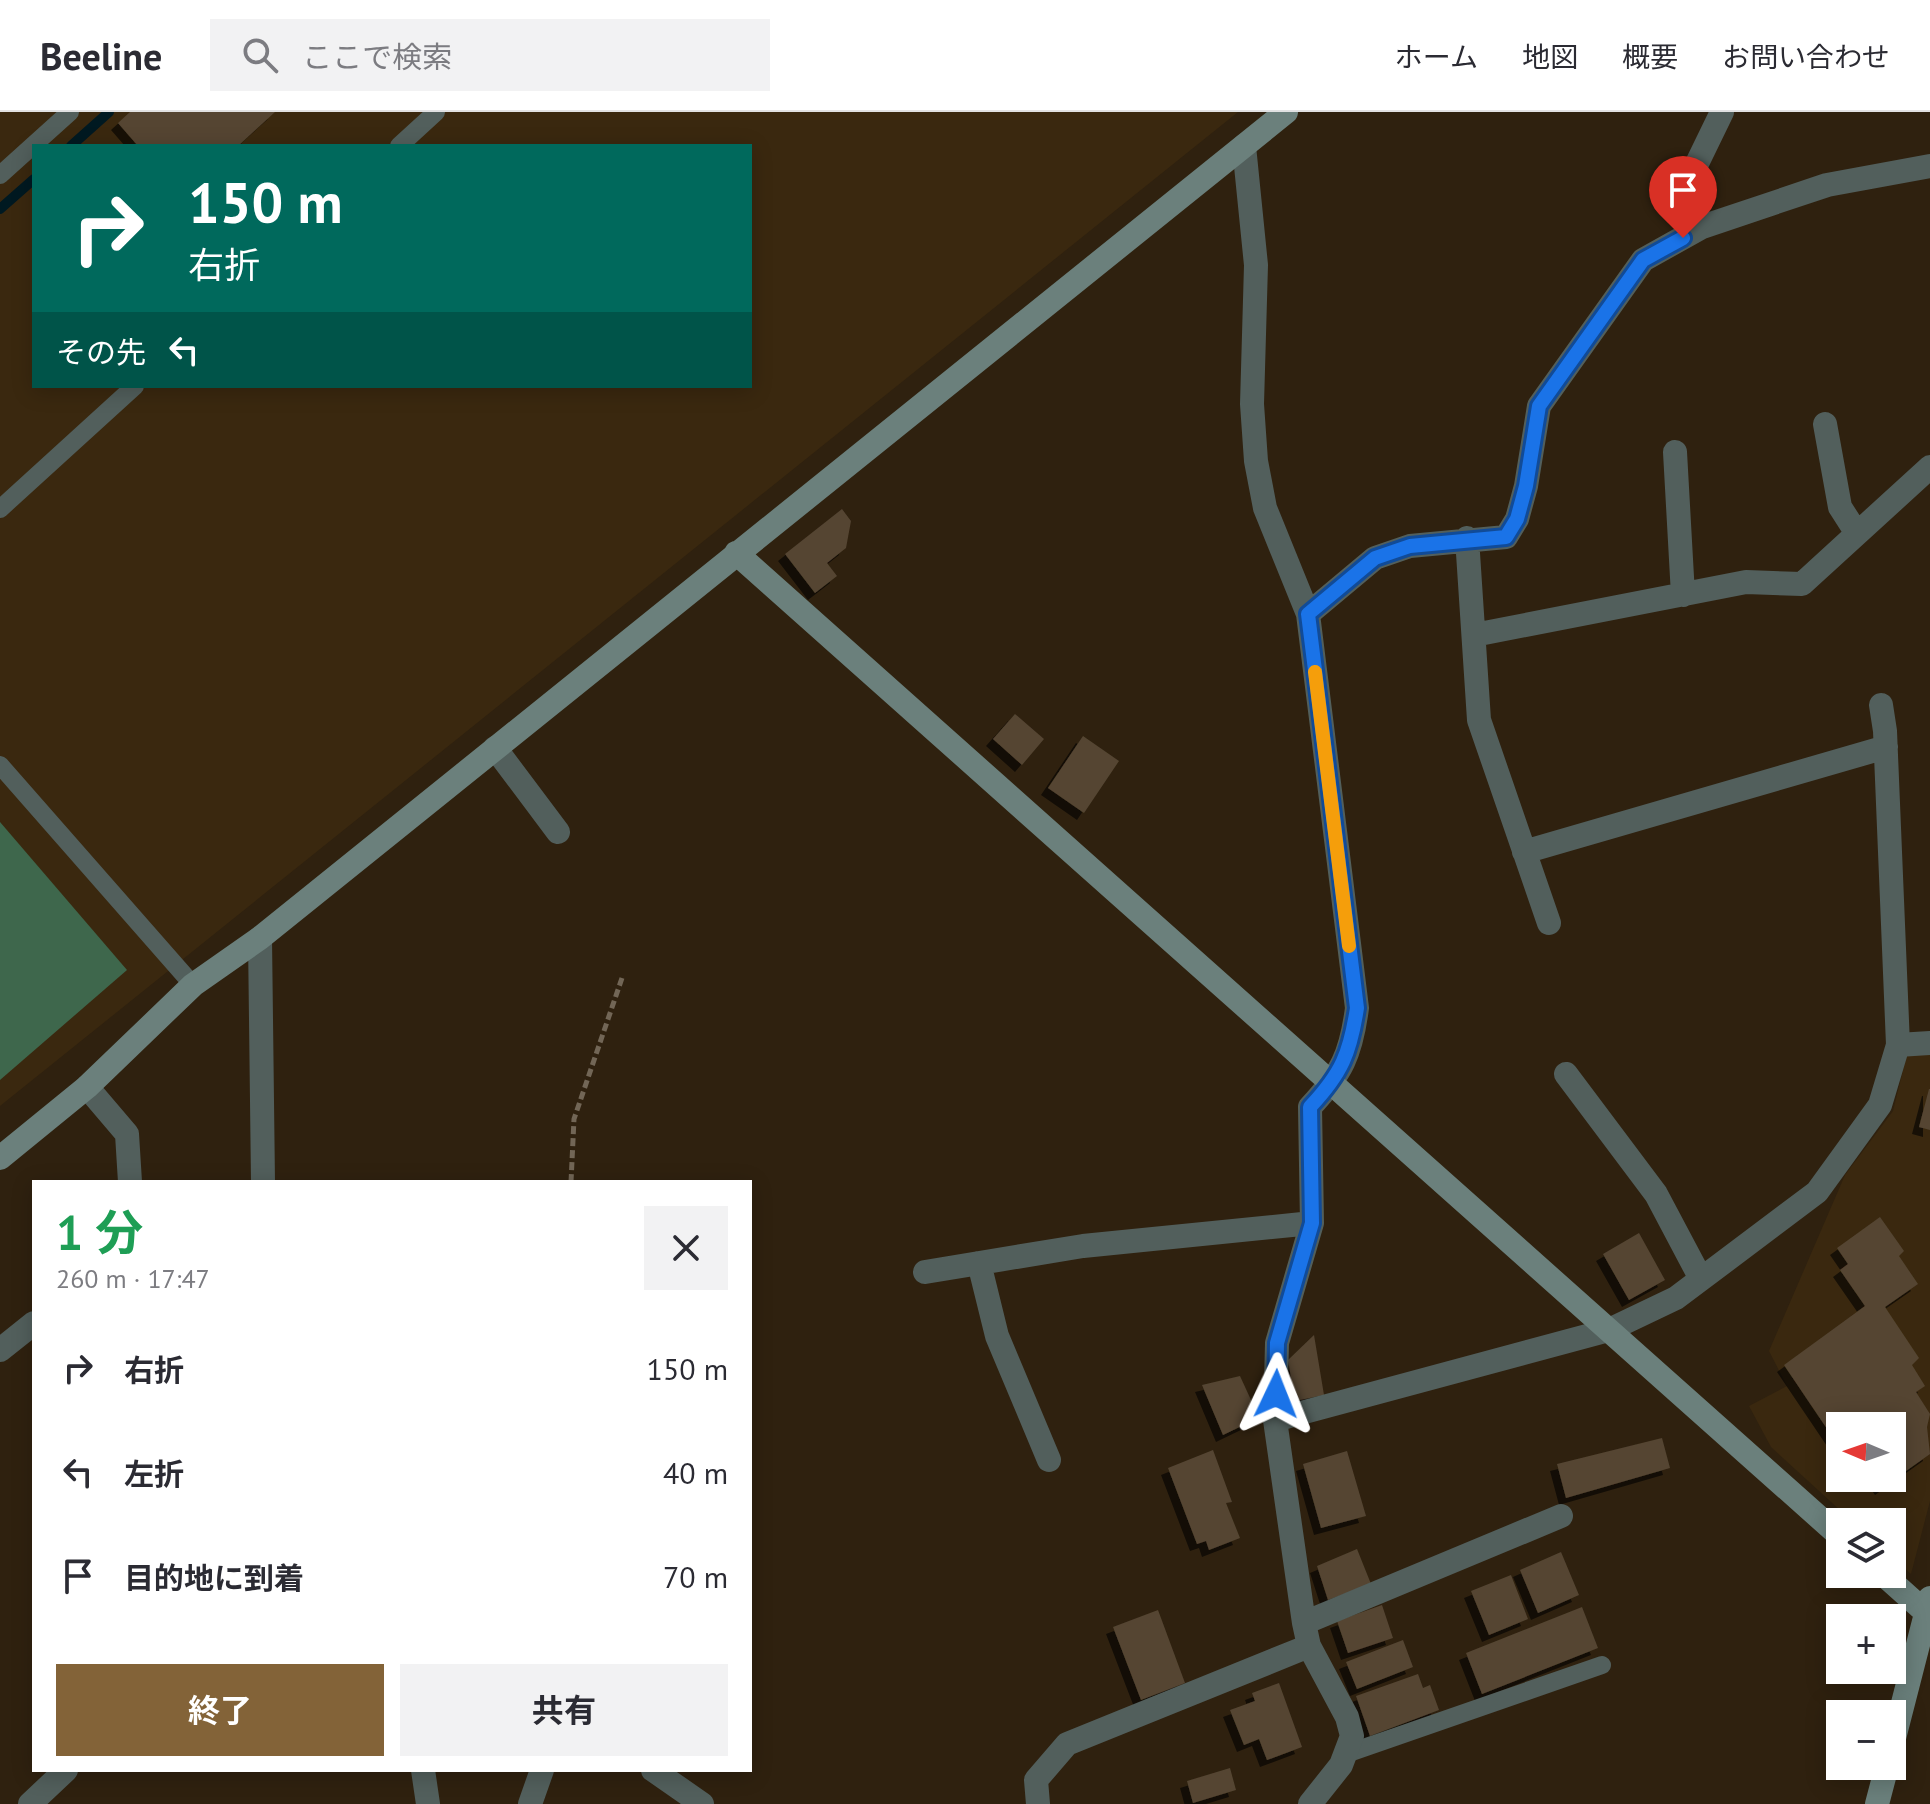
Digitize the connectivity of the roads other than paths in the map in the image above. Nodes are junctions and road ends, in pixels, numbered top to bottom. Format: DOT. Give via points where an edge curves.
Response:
graph roads {
  1 [pos="70,112"];
  2 [pos="436,112"];
  3 [pos="1286,112"];
  4 [pos="1722,112"];
  5 [pos="34,144"];
  6 [pos="401,144"];
  7 [pos="32,146"];
  8 [pos="1244,146"];
  9 [pos="1930,166"];
  10 [pos="0,175"];
  11 [pos="1702,227"];
  12 [pos="133,388"];
  13 [pos="1825,424"];
  14 [pos="1675,452"];
  15 [pos="1930,467"];
  16 [pos="0,509"];
  17 [pos="1856,532"];
  18 [pos="1467,538"];
  19 [pos="736,553"];
  20 [pos="1683,595"];
  21 [pos="1308,614"];
  22 [pos="1474,635"];
  23 [pos="1881,705"];
  24 [pos="1886,747"];
  25 [pos="495,748"];
  26 [pos="0,765"];
  27 [pos="558,832"];
  28 [pos="1524,852"];
  29 [pos="1549,923"];
  30 [pos="260,938"];
  31 [pos="193,985"];
  32 [pos="1930,1043"];
  33 [pos="1898,1045"];
  34 [pos="1566,1074"];
  35 [pos="1332,1083"];
  36 [pos="87,1087"];
  37 [pos="0,1158"];
  38 [pos="130,1180"];
  39 [pos="263,1180"];
  40 [pos="1312,1223"];
  41 [pos="979,1263"];
  42 [pos="925,1272"];
  43 [pos="1701,1279"];
  44 [pos="32,1325"];
  45 [pos="1609,1330"];
  46 [pos="0,1350"];
  47 [pos="1275,1420"];
  48 [pos="1049,1460"];
  49 [pos="1561,1516"];
  50 [pos="1826,1524"];
  51 [pos="1901,1588"];
  52 [pos="1929,1609"];
  53 [pos="1306,1635"];
  54 [pos="1602,1665"];
  55 [pos="1904,1700"];
  56 [pos="1346,1754"];
  57 [pos="64,1772"];
  58 [pos="423,1772"];
  59 [pos="541,1772"];
  60 [pos="656,1772"];
  61 [pos="1883,1780"];
  62 [pos="38,1801"];
  63 [pos="428,1804"];
  64 [pos="530,1804"];
  65 [pos="702,1804"];
  66 [pos="1038,1804"];
  67 [pos="1310,1804"];
  68 [pos="1877,1804"];
  1 -- 5 [label="lane"];
  2 -- 6 [label="lane"];
  3 -- 8 [label="street"];
  4 -- 11 [label="street" via="1687,184"];
  7 -- 10 [label="lane"];
  8 -- 19 [label="street"];
  8 -- 21 [label="street" via="1256,265 1256,461 1265,508"];
  9 -- 11 [label="street" via="1827,185"];
  11 -- 18 [label="street" via="1643,260 1539,406 1526,486 1506,537"];
  12 -- 16 [label="lane"];
  13 -- 17 [label="street" via="1840,507"];
  14 -- 20 [label="street"];
  15 -- 17 [label="street"];
  17 -- 20 [label="street" via="1802,584 1746,582"];
  18 -- 21 [label="street" via="1410,546 1375,558"];
  18 -- 22 [label="street"];
  19 -- 25 [label="street"];
  19 -- 35 [label="street"];
  20 -- 22 [label="street"];
  21 -- 35 [label="street" via="1357,1008 1351,1050"];
  22 -- 28 [label="street" via="1479,720"];
  23 -- 24 [label="street"];
  24 -- 28 [label="street"];
  24 -- 33 [label="street"];
  25 -- 27 [label="street"];
  25 -- 30 [label="street"];
  26 -- 31 [label="lane"];
  28 -- 29 [label="street"];
  30 -- 31 [label="street"];
  30 -- 39 [label="street"];
  31 -- 36 [label="street"];
  32 -- 33 [label="street"];
  33 -- 43 [label="street" via="1880,1105 1817,1192"];
  34 -- 43 [label="street" via="1656,1194"];
  35 -- 40 [label="street" via="1310,1107"];
  35 -- 45 [label="street"];
  36 -- 37 [label="street"];
  36 -- 38 [label="street" via="127,1134"];
  40 -- 41 [label="street" via="1083,1246"];
  40 -- 47 [label="street" via="1277,1343"];
  41 -- 42 [label="street"];
  41 -- 48 [label="street" via="997,1336"];
  43 -- 45 [label="street" via="1676,1298"];
  44 -- 46 [label="street"];
  45 -- 47 [label="street"];
  45 -- 50 [label="street"];
  47 -- 53 [label="street"];
  49 -- 53 [label="street"];
  51 -- 52 [label="street"];
  52 -- 55 [label="street"];
  53 -- 56 [label="street" via="1347,1717 1352,1736"];
  53 -- 66 [label="street" via="1067,1744 1036,1780"];
  54 -- 56 [label="lane"];
  56 -- 67 [label="street"];
  57 -- 62 [label="street"];
  58 -- 63 [label="street"];
  59 -- 64 [label="street"];
  60 -- 65 [label="street"];
  61 -- 68 [label="street"];
}
